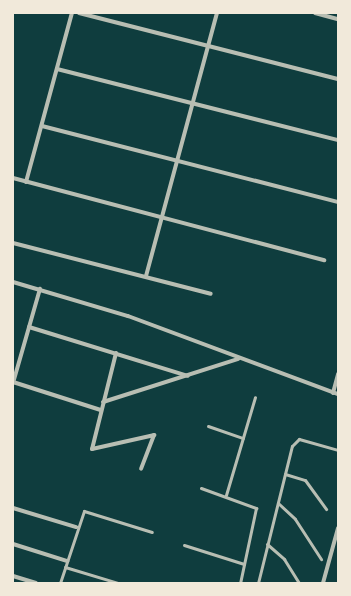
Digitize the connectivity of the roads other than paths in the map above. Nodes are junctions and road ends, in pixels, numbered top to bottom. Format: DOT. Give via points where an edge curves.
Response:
graph roads {
  1 [pos="72,13"];
  2 [pos="79,13"];
  3 [pos="217,13"];
  4 [pos="315,13"];
  5 [pos="338,19"];
  6 [pos="208,47"];
  7 [pos="57,69"];
  8 [pos="338,79"];
  9 [pos="193,103"];
  10 [pos="42,126"];
  11 [pos="338,140"];
  12 [pos="177,162"];
  13 [pos="13,178"];
  14 [pos="26,182"];
  15 [pos="338,202"];
  16 [pos="161,217"];
  17 [pos="13,243"];
  18 [pos="324,260"];
  19 [pos="146,276"];
  20 [pos="13,282"];
  21 [pos="40,290"];
  22 [pos="211,294"];
  23 [pos="29,327"];
  24 [pos="116,353"];
  25 [pos="238,360"];
  26 [pos="338,374"];
  27 [pos="188,376"];
  28 [pos="13,382"];
  29 [pos="332,393"];
  30 [pos="338,394"];
  31 [pos="255,397"];
  32 [pos="103,402"];
  33 [pos="101,410"];
  34 [pos="208,426"];
  35 [pos="243,438"];
  36 [pos="338,450"];
  37 [pos="141,469"];
  38 [pos="286,474"];
  39 [pos="201,488"];
  40 [pos="226,495"];
  41 [pos="278,503"];
  42 [pos="13,508"];
  43 [pos="326,509"];
  44 [pos="76,527"];
  45 [pos="338,528"];
  46 [pos="152,532"];
  47 [pos="13,544"];
  48 [pos="267,544"];
  49 [pos="184,545"];
  50 [pos="321,559"];
  51 [pos="67,561"];
  52 [pos="244,564"];
  53 [pos="65,567"];
  54 [pos="13,576"];
  55 [pos="36,583"];
  56 [pos="60,583"];
  57 [pos="118,583"];
  58 [pos="240,583"];
  59 [pos="258,583"];
  60 [pos="300,583"];
  61 [pos="323,583"];
  1 -- 7 [label="street"];
  2 -- 6 [label="street"];
  3 -- 6 [label="street"];
  4 -- 5 [label="street"];
  6 -- 8 [label="street"];
  6 -- 9 [label="street"];
  7 -- 9 [label="street"];
  7 -- 10 [label="street"];
  9 -- 11 [label="street"];
  9 -- 12 [label="street"];
  10 -- 12 [label="street"];
  10 -- 14 [label="street"];
  12 -- 15 [label="street"];
  12 -- 16 [label="street"];
  13 -- 14 [label="street"];
  14 -- 16 [label="street"];
  16 -- 18 [label="street"];
  16 -- 19 [label="street"];
  17 -- 19 [label="street"];
  19 -- 22 [label="street"];
  20 -- 21 [label="street"];
  21 -- 23 [label="street"];
  21 -- 25 [label="street" via="128,316"];
  23 -- 24 [label="street"];
  23 -- 28 [label="street"];
  24 -- 27 [label="street"];
  24 -- 32 [label="street"];
  25 -- 27 [label="street"];
  25 -- 29 [label="street"];
  26 -- 29 [label="street"];
  27 -- 32 [label="street"];
  28 -- 33 [label="street"];
  29 -- 30 [label="street"];
  31 -- 35 [label="lane"];
  32 -- 33 [label="street"];
  33 -- 37 [label="street" via="92,449 154,434"];
  34 -- 35 [label="lane"];
  35 -- 40 [label="lane"];
  36 -- 38 [label="lane" via="299,439 292,446"];
  38 -- 41 [label="lane"];
  38 -- 43 [label="lane" via="306,480"];
  39 -- 40 [label="lane"];
  40 -- 52 [label="lane" via="256,508"];
  41 -- 48 [label="lane"];
  41 -- 50 [label="lane" via="295,519"];
  42 -- 44 [label="street"];
  44 -- 46 [label="lane" via="84,511"];
  44 -- 51 [label="lane"];
  45 -- 61 [label="street"];
  47 -- 51 [label="street"];
  48 -- 59 [label="lane"];
  48 -- 60 [label="lane" via="284,559"];
  49 -- 52 [label="lane"];
  51 -- 53 [label="lane"];
  52 -- 58 [label="lane"];
  53 -- 56 [label="lane"];
  53 -- 57 [label="lane"];
  54 -- 55 [label="street"];
}
